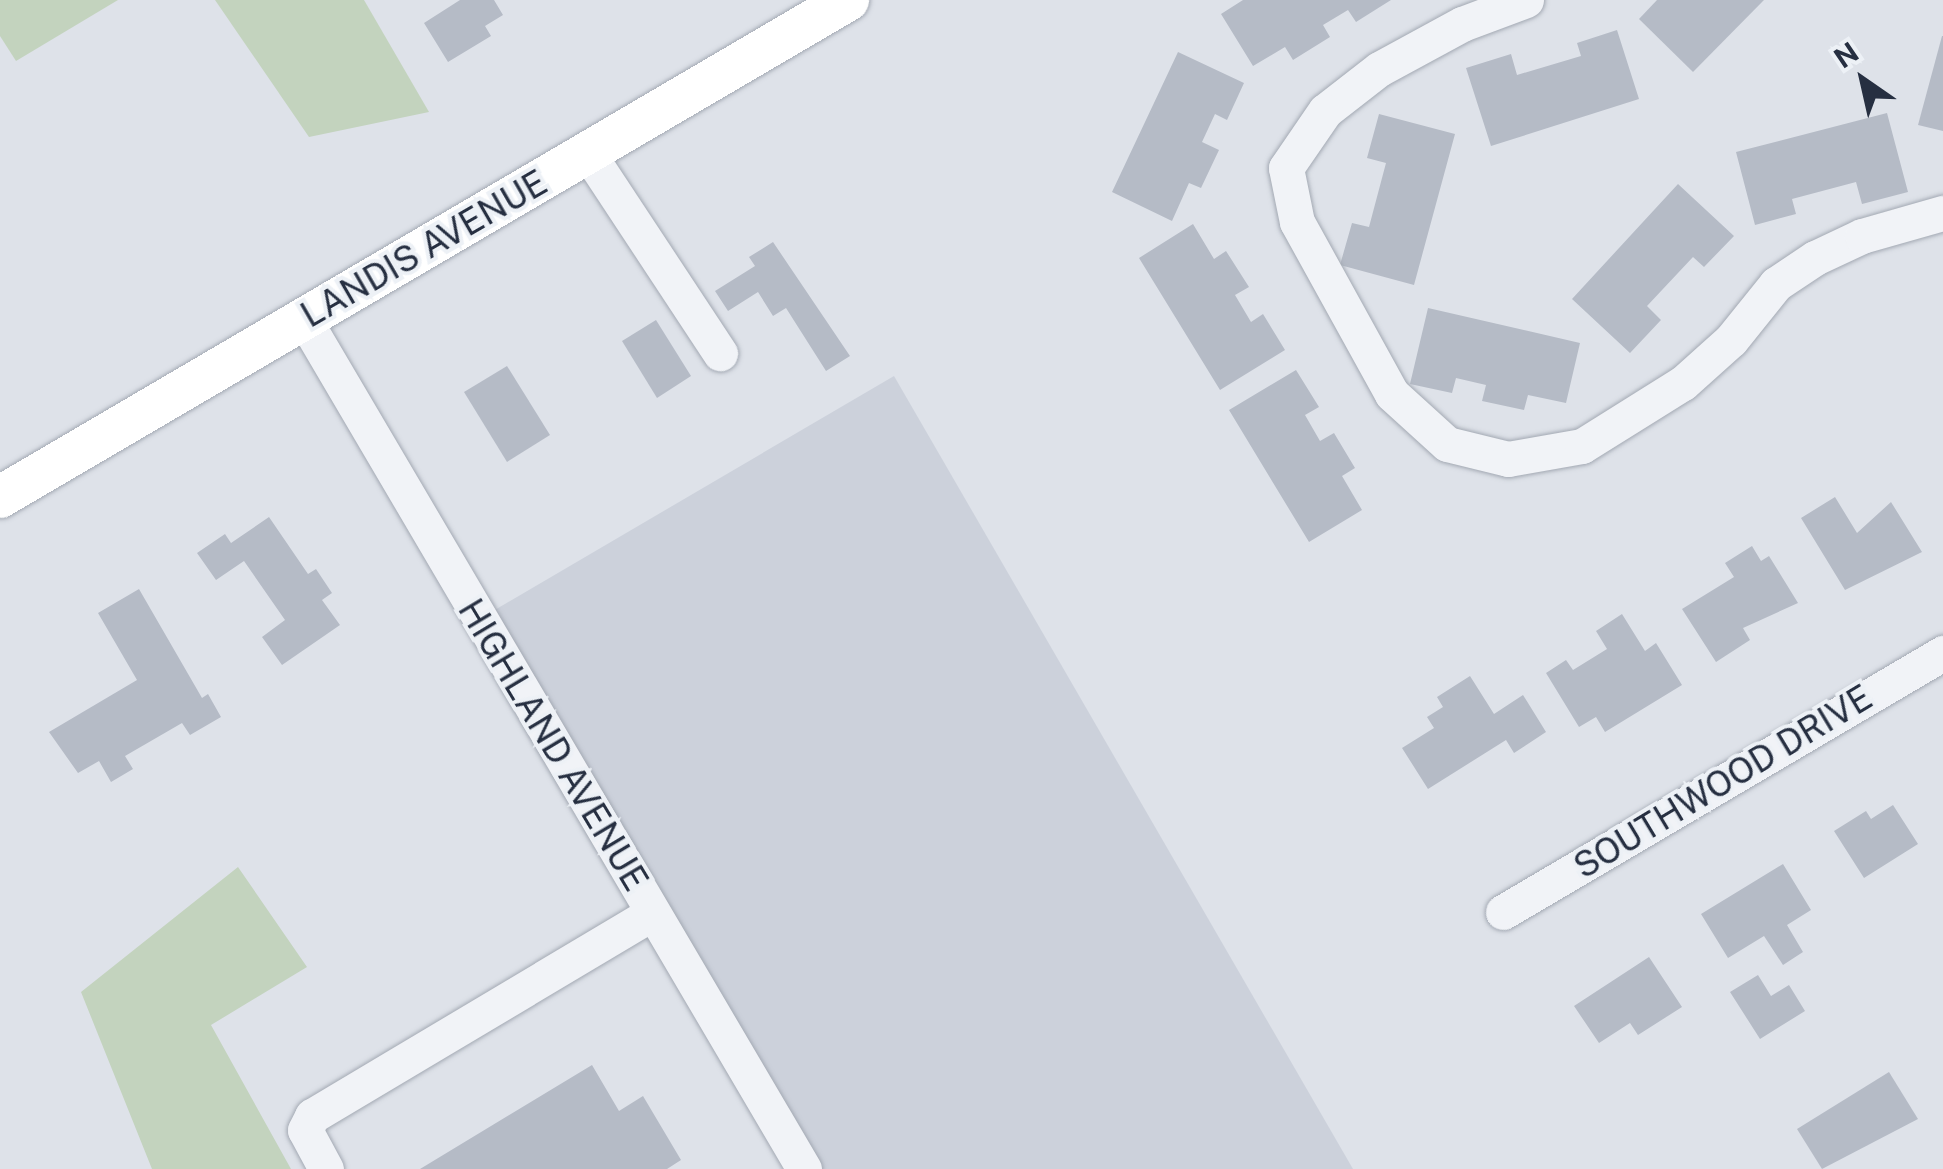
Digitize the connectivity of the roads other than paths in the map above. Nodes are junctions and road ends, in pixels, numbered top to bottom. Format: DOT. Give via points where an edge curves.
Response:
graph roads {
  1 [pos="1526,0"];
  2 [pos="825,6"];
  3 [pos="588,154"];
  4 [pos="1943,213"];
  5 [pos="304,320"];
  6 [pos="720,353"];
  7 [pos="0,498"];
  8 [pos="1943,653"];
  9 [pos="652,912"];
  10 [pos="1503,912"];
  11 [pos="326,1169"];
  12 [pos="804,1169"];
  1 -- 4 [label="street" via="1462,24 1379,69 1325,111 1286,168 1297,222 1392,394 1447,444 1508,459 1582,446 1683,383 1732,340 1776,284 1816,258"];
  2 -- 3 [label="main road, LANDIS AVENUE"];
  3 -- 5 [label="main road, LANDIS AVENUE"];
  3 -- 6 [label="street"];
  5 -- 7 [label="main road, LANDIS AVENUE"];
  5 -- 9 [label="street, HIGHLAND AVENUE"];
  8 -- 10 [label="street, SOUTHWOOD DRIVE"];
  9 -- 11 [label="street" via="312,1116 305,1130"];
  9 -- 12 [label="street, HIGHLAND AVENUE"];
}
